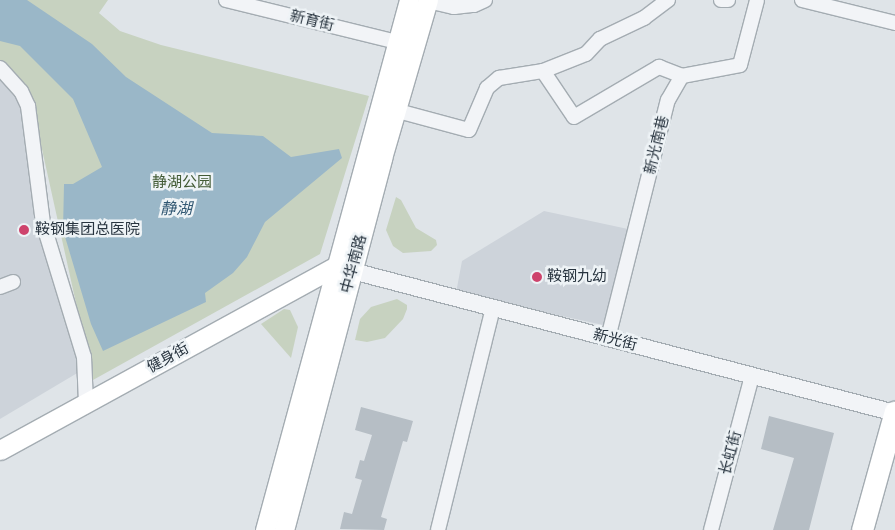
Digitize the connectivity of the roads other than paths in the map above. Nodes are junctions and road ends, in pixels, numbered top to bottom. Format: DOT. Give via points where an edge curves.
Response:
graph roads {
  1 [pos="226,0"];
  2 [pos="409,0"];
  3 [pos="428,0"];
  4 [pos="485,0"];
  5 [pos="668,0"];
  6 [pos="721,0"];
  7 [pos="728,0"];
  8 [pos="757,0"];
  9 [pos="802,0"];
  10 [pos="895,23"];
  11 [pos="398,42"];
  12 [pos="0,68"];
  13 [pos="543,71"];
  14 [pos="682,76"];
  15 [pos="398,111"];
  16 [pos="344,268"];
  17 [pos="493,308"];
  18 [pos="608,338"];
  19 [pos="752,376"];
  20 [pos="86,403"];
  21 [pos="895,412"];
  22 [pos="0,450"];
  23 [pos="265,530"];
  24 [pos="284,530"];
  25 [pos="438,530"];
  26 [pos="711,530"];
  27 [pos="862,530"];
  1 -- 11 [label="street, 新育街"];
  2 -- 11 [label="main road"];
  3 -- 4 [label="street" via="454,7"];
  3 -- 15 [label="main road, 中华南路"];
  5 -- 13 [label="street" via="644,18 600,39 586,54"];
  6 -- 7 [label="street"];
  8 -- 14 [label="street" via="740,65"];
  9 -- 10 [label="street"];
  11 -- 16 [label="main road"];
  12 -- 20 [label="street" via="21,91 28,106 43,224 84,357"];
  13 -- 14 [label="street" via="574,117 659,68"];
  13 -- 15 [label="street" via="499,78 487,88 469,130"];
  14 -- 18 [label="street, 新光南巷" via="668,100"];
  15 -- 16 [label="main road, 中华南路"];
  16 -- 17 [label="street, 新光街"];
  16 -- 20 [label="main road, 健身街"];
  16 -- 23 [label="main road" via="322,314"];
  16 -- 24 [label="main road, 中华南路"];
  17 -- 18 [label="street, 新光街"];
  17 -- 25 [label="street"];
  18 -- 19 [label="street, 新光街"];
  19 -- 21 [label="street, 新光街"];
  19 -- 26 [label="street, 长虹街"];
  20 -- 22 [label="main road, 健身街"];
  21 -- 27 [label="main road"];
}
